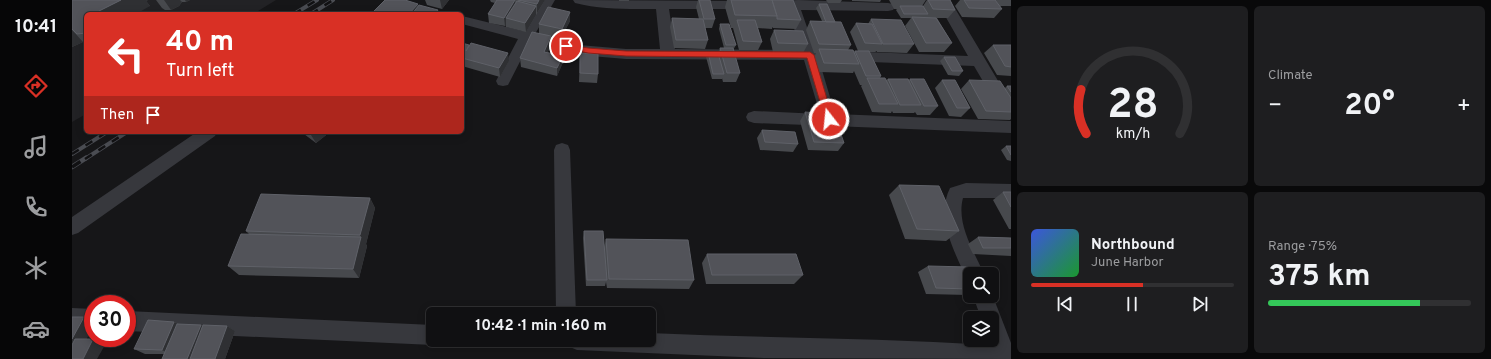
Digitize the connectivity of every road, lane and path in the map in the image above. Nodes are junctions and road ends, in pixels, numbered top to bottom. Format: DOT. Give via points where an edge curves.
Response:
graph roads {
  1 [pos="548,0"];
  2 [pos="580,0"];
  3 [pos="943,0"];
  4 [pos="716,2"];
  5 [pos="792,3"];
  6 [pos="662,4"];
  7 [pos="886,4"];
  8 [pos="895,20"];
  9 [pos="464,21"];
  10 [pos="526,37"];
  11 [pos="909,46"];
  12 [pos="668,54"];
  13 [pos="810,55"];
  14 [pos="916,59"];
  15 [pos="979,61"];
  16 [pos="503,81"];
  17 [pos="1007,110"];
  18 [pos="754,117"];
  19 [pos="829,119"];
  20 [pos="1011,127"];
  21 [pos="206,134"];
  22 [pos="562,150"];
  23 [pos="1011,191"];
  24 [pos="72,227"];
  25 [pos="971,267"];
  26 [pos="566,307"];
  27 [pos="72,318"];
  28 [pos="84,319"];
  29 [pos="136,321"];
  30 [pos="426,335"];
  31 [pos="999,336"];
  32 [pos="656,343"];
  33 [pos="1008,358"];
  1 -- 10 [label="street"];
  2 -- 6 [label="street" via="605,4"];
  3 -- 15 [label="street"];
  4 -- 5 [label="street"];
  4 -- 6 [label="street"];
  5 -- 7 [label="street"];
  5 -- 13 [label="street"];
  6 -- 12 [label="street"];
  7 -- 8 [label="street"];
  9 -- 10 [label="street"];
  10 -- 12 [label="street" via="580,50"];
  10 -- 16 [label="street"];
  11 -- 14 [label="street"];
  12 -- 13 [label="street"];
  13 -- 14 [label="street"];
  13 -- 19 [label="street"];
  14 -- 15 [label="street"];
  15 -- 17 [label="street"];
  18 -- 19 [label="street"];
  19 -- 20 [label="street"];
  21 -- 24 [label="street"];
  22 -- 26 [label="street"];
  23 -- 25 [label="street" via="966,190 956,193 952,210"];
  27 -- 28 [label="street"];
  29 -- 30 [label="street"];
  31 -- 33 [label="street"];
  32 -- 33 [label="street" via="897,350"];
}
